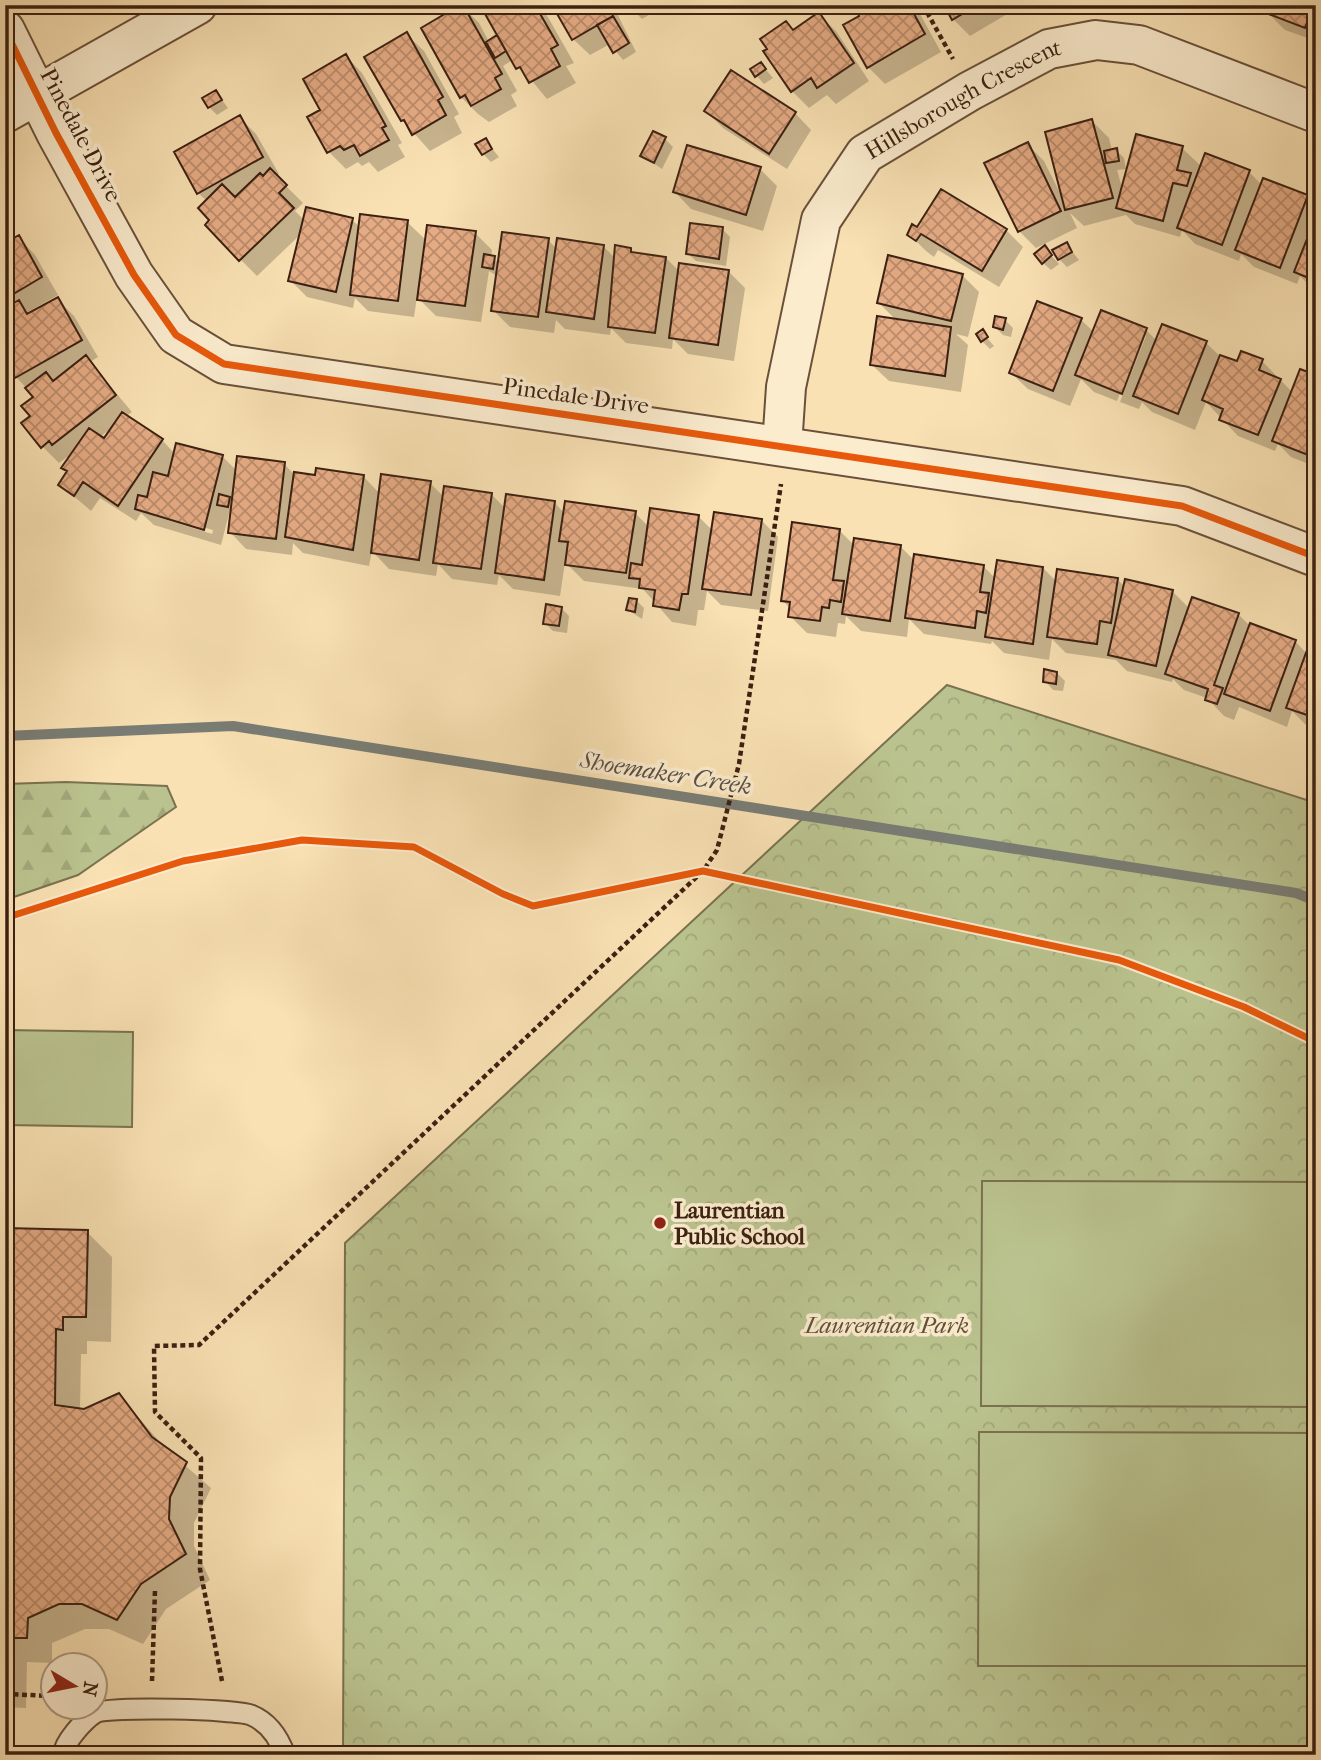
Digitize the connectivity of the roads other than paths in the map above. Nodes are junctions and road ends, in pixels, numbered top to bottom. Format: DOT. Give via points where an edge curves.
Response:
graph roads {
  1 [pos="197,5"];
  2 [pos="5,30"];
  3 [pos="21,104"];
  4 [pos="1316,113"];
  5 [pos="782,446"];
  6 [pos="1316,557"];
  7 [pos="63,1755"];
  8 [pos="285,1755"];
  1 -- 3 [label="street"];
  2 -- 3 [label="street, Pinedale Drive"];
  3 -- 5 [label="street, Pinedale Drive" via="176,335 224,364"];
  4 -- 5 [label="street, Hillsborough Crescent" via="1139,45 1096,40 1049,49 865,154 821,220 786,387"];
  5 -- 6 [label="street, Pinedale Drive" via="1182,506"];
  7 -- 8 [label="lane" via="64,1746 96,1712 128,1708 250,1714 274,1732"];
}
